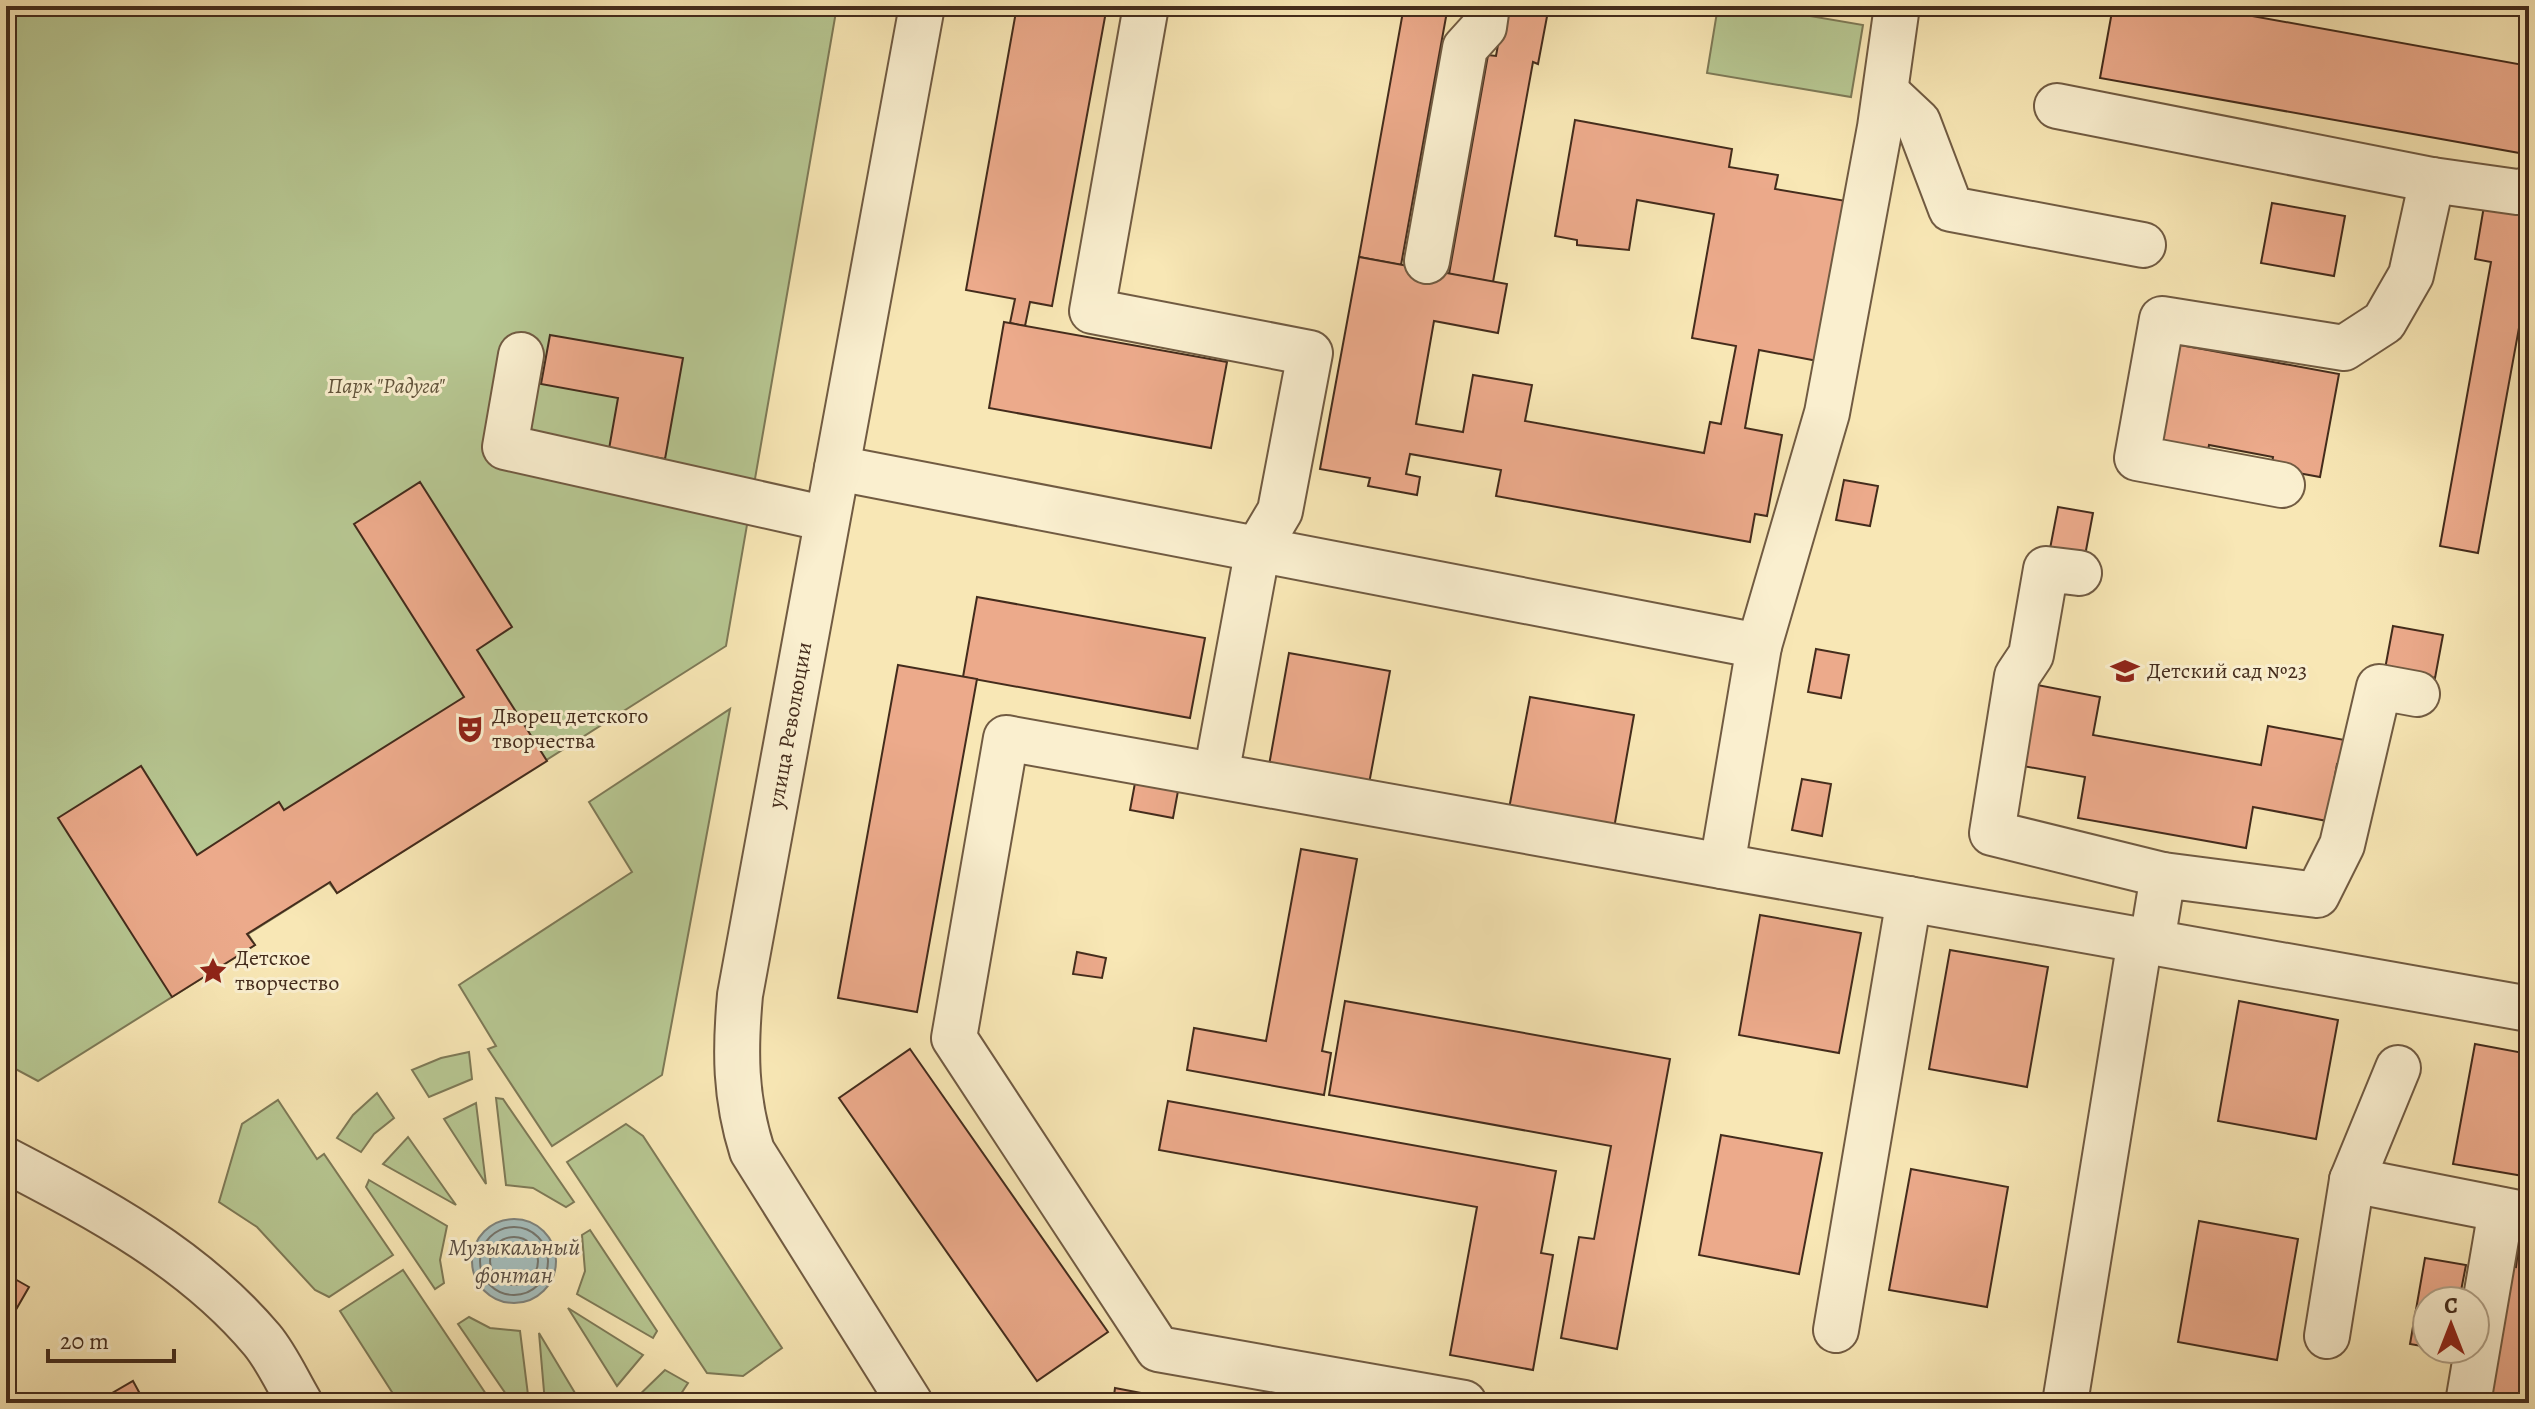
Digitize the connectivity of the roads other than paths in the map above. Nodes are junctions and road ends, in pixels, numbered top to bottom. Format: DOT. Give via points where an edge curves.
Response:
graph roads {
  1 [pos="922,6"];
  2 [pos="1146,6"];
  3 [pos="1487,6"];
  4 [pos="1897,6"];
  5 [pos="1886,92"];
  6 [pos="2057,106"];
  7 [pos="2432,180"];
  8 [pos="2529,190"];
  9 [pos="2143,245"];
  10 [pos="1427,261"];
  11 [pos="521,355"];
  12 [pos="837,468"];
  13 [pos="2282,485"];
  14 [pos="827,519"];
  15 [pos="1258,548"];
  16 [pos="2079,573"];
  17 [pos="1759,646"];
  18 [pos="2417,694"];
  19 [pos="1216,775"];
  20 [pos="1722,866"];
  21 [pos="2163,875"];
  22 [pos="1909,899"];
  23 [pos="2146,941"];
  24 [pos="2529,1009"];
  25 [pos="2398,1068"];
  26 [pos="6,1160"];
  27 [pos="2352,1180"];
  28 [pos="2515,1212"];
  29 [pos="1836,1330"];
  30 [pos="2327,1336"];
  31 [pos="300,1403"];
  32 [pos="910,1403"];
  33 [pos="1464,1403"];
  34 [pos="2065,1403"];
  35 [pos="2468,1403"];
  1 -- 12 [label="street, улица Революции"];
  2 -- 15 [label="street" via="1092,311 1310,353 1280,511"];
  3 -- 10 [label="street" via="1484,27 1465,48"];
  4 -- 5 [label="street"];
  5 -- 9 [label="street" via="1918,122 1951,209"];
  5 -- 17 [label="street" via="1827,413"];
  6 -- 7 [label="street"];
  7 -- 8 [label="street"];
  7 -- 13 [label="street" via="2411,275 2384,322 2344,348 2162,319 2137,458"];
  11 -- 14 [label="street" via="505,447"];
  12 -- 14 [label="street, улица Революции"];
  12 -- 15 [label="street"];
  14 -- 32 [label="street, улица Революции" via="740,995 734,1056 739,1111 752,1151"];
  15 -- 17 [label="street"];
  15 -- 19 [label="street"];
  16 -- 21 [label="street" via="2046,569 2031,655 2017,676 1992,833"];
  17 -- 20 [label="street"];
  18 -- 21 [label="street" via="2379,687 2342,845 2317,895"];
  19 -- 20 [label="street"];
  19 -- 33 [label="street" via="1006,738 954,1038 1158,1349"];
  20 -- 22 [label="street"];
  21 -- 23 [label="street"];
  22 -- 23 [label="street"];
  22 -- 29 [label="street"];
  23 -- 24 [label="street"];
  23 -- 34 [label="street"];
  25 -- 27 [label="street"];
  26 -- 31 [label="street" via="143,1235 207,1282 264,1342"];
  27 -- 28 [label="street"];
  27 -- 30 [label="street"];
  28 -- 35 [label="street"];
}
